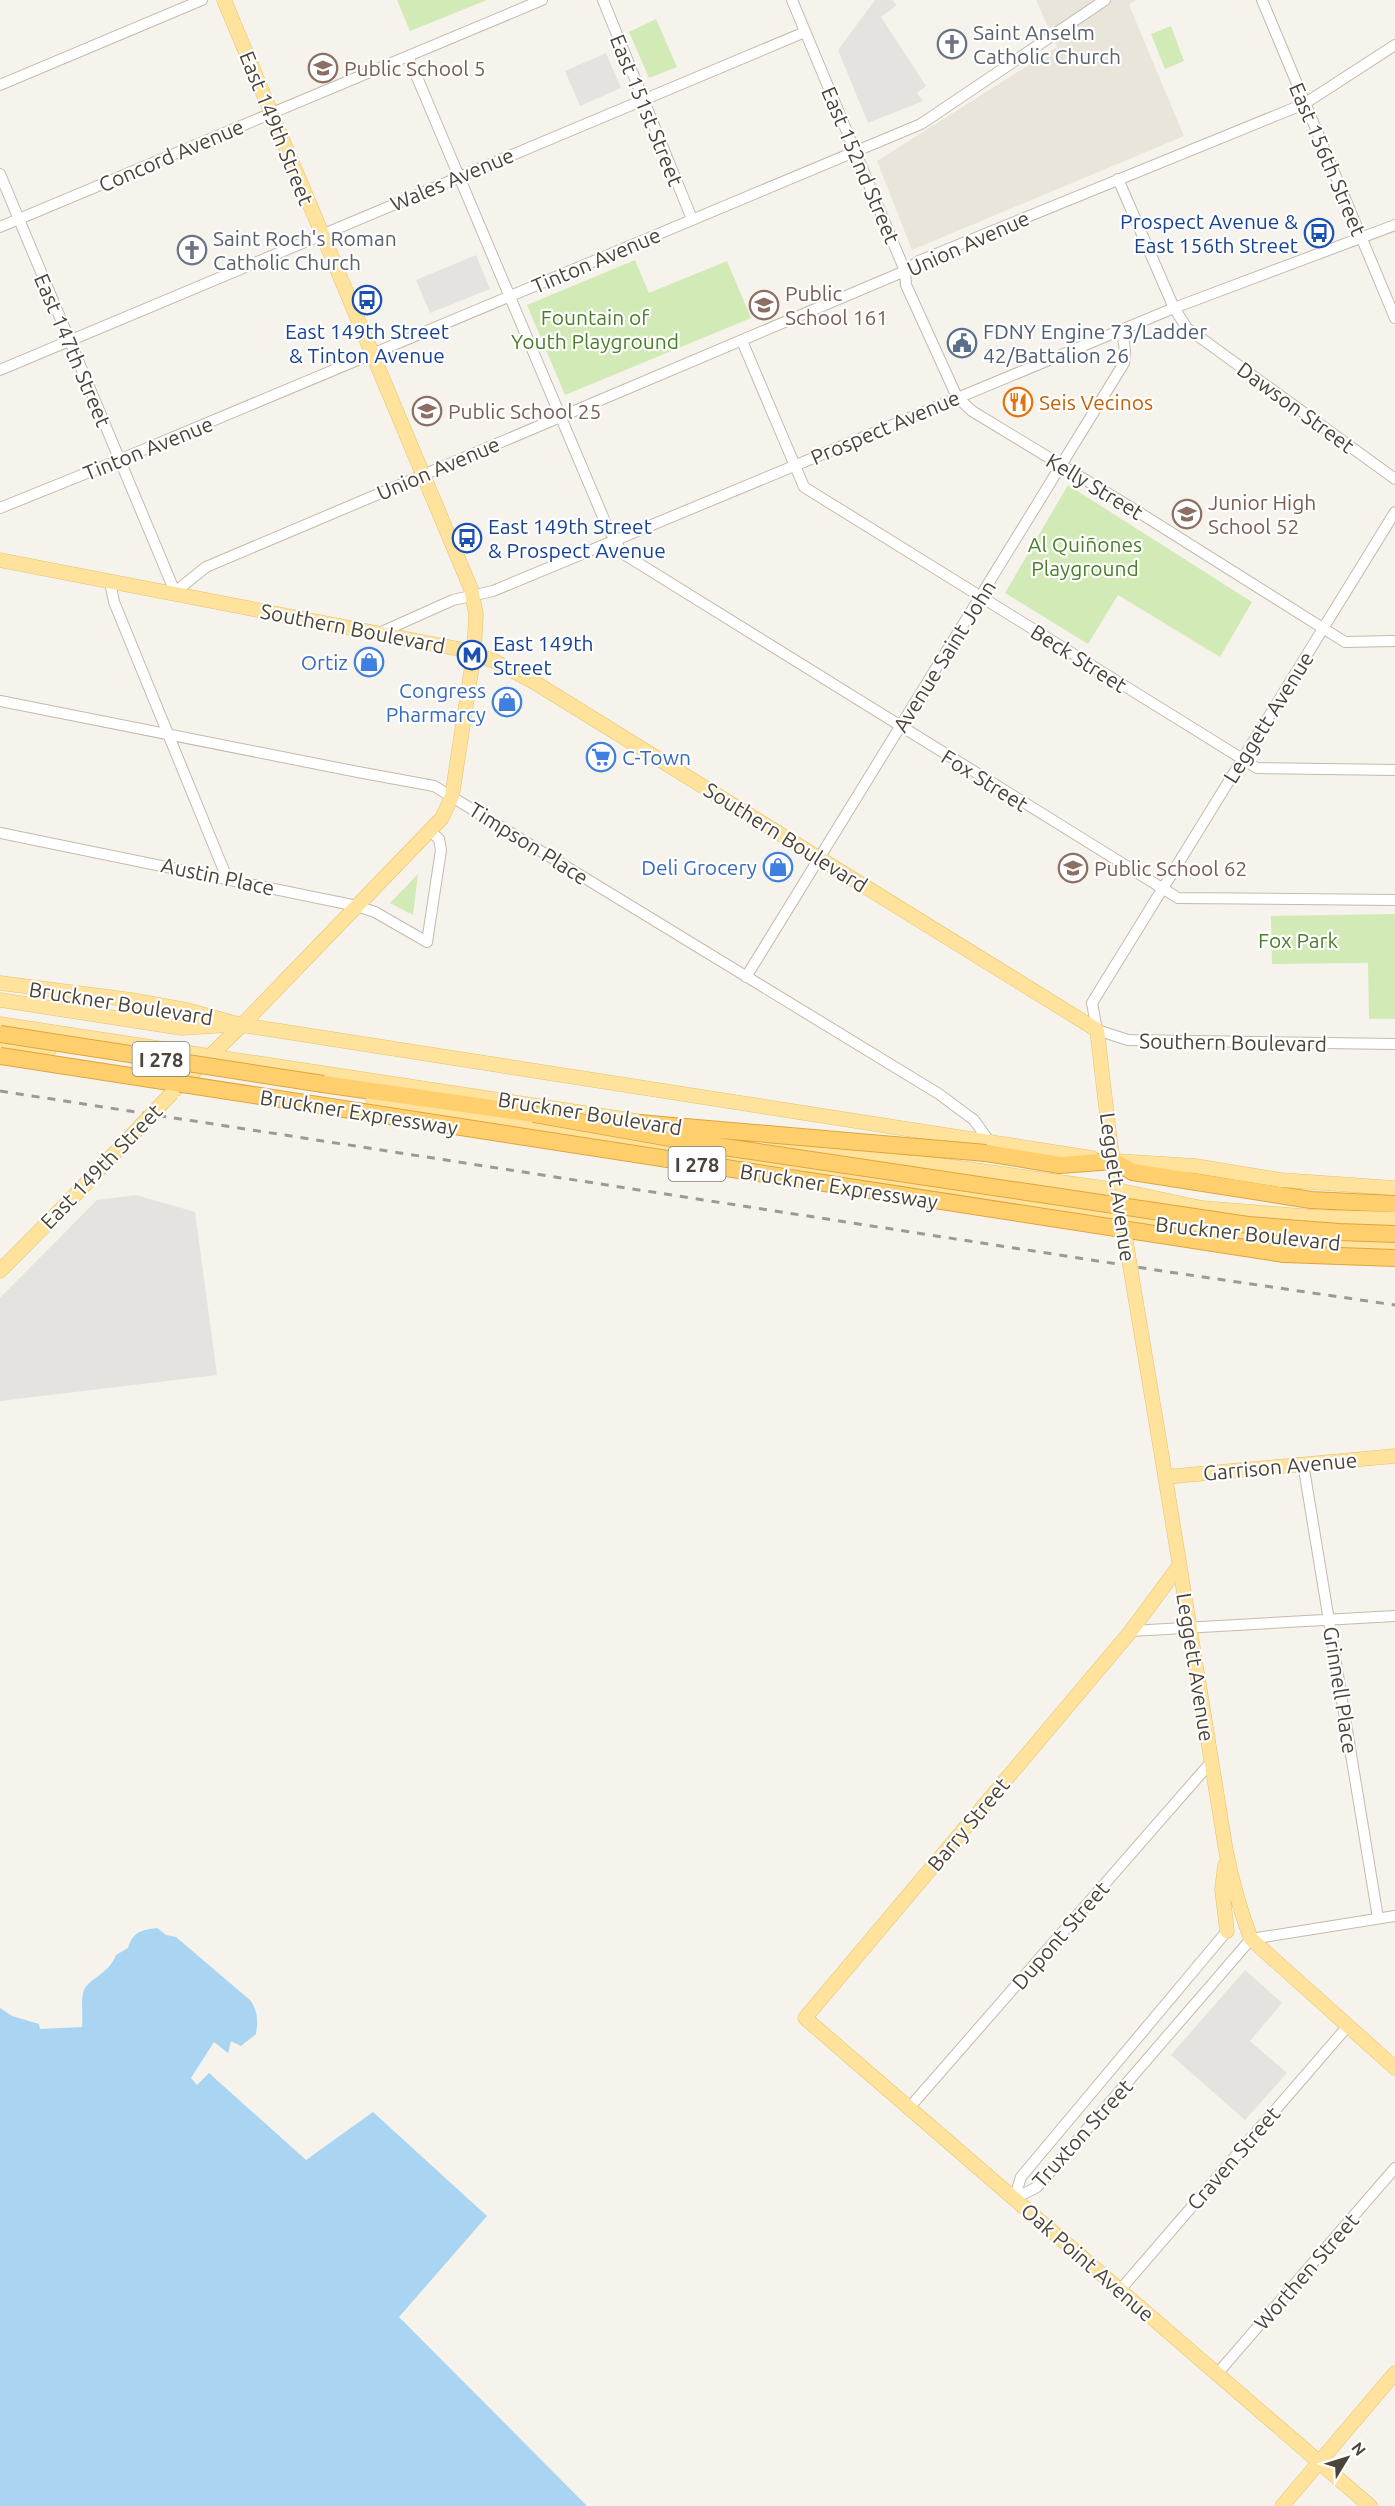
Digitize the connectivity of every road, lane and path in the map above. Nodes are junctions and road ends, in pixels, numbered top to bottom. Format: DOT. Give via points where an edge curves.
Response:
graph roads {
  1 [pos="202,0"];
  2 [pos="224,0"];
  3 [pos="542,0"];
  4 [pos="603,0"];
  5 [pos="792,0"];
  6 [pos="1105,0"];
  7 [pos="1262,0"];
  8 [pos="805,32"];
  9 [pos="1395,45"];
  10 [pos="408,56"];
  11 [pos="0,85"];
  12 [pos="643,99"];
  13 [pos="1304,104"];
  14 [pos="271,113"];
  15 [pos="855,152"];
  16 [pos="0,174"];
  17 [pos="459,176"];
  18 [pos="1118,179"];
  19 [pos="692,219"];
  20 [pos="19,220"];
  21 [pos="1395,225"];
  22 [pos="0,228"];
  23 [pos="320,234"];
  24 [pos="1360,237"];
  25 [pos="905,271"];
  26 [pos="510,297"];
  27 [pos="1174,308"];
  28 [pos="1395,318"];
  29 [pos="1122,330"];
  30 [pos="69,341"];
  31 [pos="742,341"];
  32 [pos="371,354"];
  33 [pos="0,370"];
  34 [pos="957,397"];
  35 [pos="561,417"];
  36 [pos="119,460"];
  37 [pos="794,465"];
  38 [pos="1061,465"];
  39 [pos="422,474"];
  40 [pos="1395,479"];
  41 [pos="0,508"];
  42 [pos="1395,512"];
  43 [pos="613,541"];
  44 [pos="0,560"];
  45 [pos="110,582"];
  46 [pos="175,592"];
  47 [pos="473,596"];
  48 [pos="980,597"];
  49 [pos="1323,628"];
  50 [pos="377,634"];
  51 [pos="1395,641"];
  52 [pos="474,653"];
  53 [pos="0,701"];
  54 [pos="900,727"];
  55 [pos="168,733"];
  56 [pos="1243,759"];
  57 [pos="1395,770"];
  58 [pos="452,796"];
  59 [pos="430,831"];
  60 [pos="0,833"];
  61 [pos="819,858"];
  62 [pos="227,878"];
  63 [pos="1162,890"];
  64 [pos="1395,900"];
  65 [pos="357,906"];
  66 [pos="746,978"];
  67 [pos="0,983"];
  68 [pos="0,1000"];
  69 [pos="0,1024"];
  70 [pos="242,1025"];
  71 [pos="1097,1030"];
  72 [pos="0,1034"];
  73 [pos="0,1043"];
  74 [pos="1395,1044"];
  75 [pos="0,1056"];
  76 [pos="211,1056"];
  77 [pos="195,1071"];
  78 [pos="534,1114"];
  79 [pos="988,1149"];
  80 [pos="1113,1161"];
  81 [pos="1395,1188"];
  82 [pos="1117,1190"];
  83 [pos="1395,1204"];
  84 [pos="1122,1219"];
  85 [pos="1395,1219"];
  86 [pos="1395,1234"];
  87 [pos="1395,1245"];
  88 [pos="1395,1257"];
  89 [pos="0,1271"];
  90 [pos="1395,1456"];
  91 [pos="1303,1463"];
  92 [pos="1165,1477"];
  93 [pos="1179,1566"];
  94 [pos="1395,1616"];
  95 [pos="1329,1621"];
  96 [pos="1188,1627"];
  97 [pos="1131,1631"];
  98 [pos="1212,1761"];
  99 [pos="1226,1851"];
  100 [pos="1395,1916"];
  101 [pos="1378,1917"];
  102 [pos="1227,1931"];
  103 [pos="1251,1938"];
  104 [pos="805,2018"];
  105 [pos="1347,2027"];
  106 [pos="1395,2068"];
  107 [pos="909,2108"];
  108 [pos="1395,2168"];
  109 [pos="1014,2199"];
  110 [pos="1120,2290"];
  111 [pos="1395,2373"];
  112 [pos="1217,2374"];
  113 [pos="1318,2461"];
  114 [pos="1282,2506"];
  115 [pos="1370,2506"];
  1 -- 11 [label="street"];
  2 -- 14 [label="main road, East 149th Street"];
  3 -- 10 [label="street, Concord Avenue"];
  4 -- 12 [label="street, East 151st Street"];
  5 -- 8 [label="street, East 152nd Street"];
  6 -- 15 [label="street, Tinton Avenue" via="921,124"];
  7 -- 13 [label="street, East 156th Street"];
  8 -- 12 [label="street, Wales Avenue"];
  8 -- 15 [label="street, East 152nd Street"];
  9 -- 13 [label="street, Union Avenue"];
  10 -- 14 [label="street, Concord Avenue"];
  10 -- 17 [label="street"];
  12 -- 17 [label="street, Wales Avenue"];
  12 -- 19 [label="street, East 151st Street"];
  13 -- 18 [label="street, Union Avenue"];
  13 -- 24 [label="street, East 156th Street"];
  14 -- 20 [label="street, Concord Avenue"];
  14 -- 23 [label="main road, East 149th Street"];
  15 -- 19 [label="street, Tinton Avenue"];
  15 -- 25 [label="street, East 152nd Street"];
  16 -- 20 [label="street, East 147th Street"];
  17 -- 23 [label="street, Wales Avenue"];
  17 -- 26 [label="street"];
  18 -- 25 [label="street, Union Avenue" via="919,261"];
  18 -- 27 [label="street, Dawson Street"];
  19 -- 26 [label="street, Tinton Avenue"];
  20 -- 22 [label="street, Concord Avenue"];
  20 -- 30 [label="street, East 147th Street"];
  21 -- 24 [label="street, Prospect Avenue"];
  23 -- 30 [label="street, Wales Avenue"];
  23 -- 32 [label="main road, East 149th Street"];
  24 -- 27 [label="street, Prospect Avenue"];
  24 -- 28 [label="street, East 156th Street"];
  25 -- 31 [label="street, Union Avenue"];
  25 -- 34 [label="street, East 152nd Street" via="906,285"];
  26 -- 32 [label="street, Tinton Avenue"];
  26 -- 35 [label="street"];
  27 -- 29 [label="street, Prospect Avenue"];
  27 -- 40 [label="street, Dawson Street" via="1187,328"];
  29 -- 34 [label="street, Prospect Avenue"];
  29 -- 38 [label="street, Avenue Saint John" via="1124,363"];
  30 -- 33 [label="street, Wales Avenue"];
  30 -- 36 [label="street, East 147th Street"];
  31 -- 35 [label="street, Union Avenue"];
  31 -- 37 [label="street"];
  32 -- 36 [label="street, Tinton Avenue"];
  32 -- 39 [label="main road, East 149th Street"];
  34 -- 37 [label="street, Prospect Avenue"];
  34 -- 38 [label="street, Kelly Street" via="972,411"];
  35 -- 39 [label="street, Union Avenue"];
  35 -- 43 [label="street"];
  36 -- 41 [label="street, Tinton Avenue"];
  36 -- 46 [label="street, East 147th Street"];
  37 -- 43 [label="street, Prospect Avenue"];
  37 -- 48 [label="street, Beck Street" via="804,487"];
  38 -- 48 [label="street, Avenue Saint John"];
  38 -- 49 [label="street, Kelly Street"];
  39 -- 46 [label="street, Union Avenue" via="206,567"];
  39 -- 47 [label="main road, East 149th Street"];
  42 -- 49 [label="street, Leggett Avenue"];
  43 -- 47 [label="street, Prospect Avenue"];
  43 -- 54 [label="street, Fox Street" via="627,558"];
  44 -- 45 [label="main road, Southern Boulevard"];
  45 -- 46 [label="main road, Southern Boulevard"];
  45 -- 55 [label="street" via="114,602"];
  46 -- 50 [label="main road, Southern Boulevard"];
  47 -- 50 [label="street, Prospect Avenue" via="453,600"];
  47 -- 52 [label="main road, East 149th Street"];
  48 -- 54 [label="street, Avenue Saint John"];
  48 -- 56 [label="street, Beck Street"];
  49 -- 51 [label="street, Kelly Street" via="1345,642"];
  49 -- 56 [label="street, Leggett Avenue"];
  50 -- 52 [label="main road, Southern Boulevard"];
  52 -- 58 [label="main road, East 149th Street"];
  52 -- 61 [label="main road, Southern Boulevard" via="534,682"];
  53 -- 55 [label="street, Timpson Place"];
  54 -- 61 [label="street, Avenue Saint John"];
  54 -- 63 [label="street, Fox Street"];
  55 -- 58 [label="street, Timpson Place" via="434,786"];
  55 -- 62 [label="street"];
  56 -- 57 [label="street, Beck Street" via="1257,768"];
  56 -- 63 [label="street, Leggett Avenue"];
  58 -- 59 [label="main road, East 149th Street" via="448,810"];
  58 -- 66 [label="street, Timpson Place"];
  59 -- 65 [label="main road, East 149th Street"];
  59 -- 65 [label="street, Austin Place" via="439,839 441,850 428,942"];
  60 -- 62 [label="street, Austin Place"];
  61 -- 66 [label="street, Avenue Saint John"];
  61 -- 71 [label="main road, Southern Boulevard"];
  62 -- 65 [label="street, Austin Place"];
  63 -- 64 [label="street, Fox Street" via="1178,898"];
  63 -- 71 [label="street, Leggett Avenue" via="1092,1003"];
  65 -- 70 [label="main road, East 149th Street"];
  66 -- 79 [label="street, Timpson Place" via="939,1094 974,1120"];
  67 -- 70 [label="main road, Bruckner Boulevard" via="186,1010"];
  68 -- 70 [label="main road, Bruckner Boulevard" via="182,1028"];
  69 -- 76 [label="main road, Bruckner Boulevard"];
  70 -- 76 [label="main road, East 149th Street"];
  70 -- 79 [label="main road, Bruckner Boulevard" via="818,1115"];
  71 -- 74 [label="street, Southern Boulevard" via="1143,1042"];
  71 -- 80 [label="main road, Leggett Avenue"];
  72 -- 78 [label="highway, Bruckner Expressway / I 278, bridge"];
  73 -- 77 [label="main road, Bruckner Boulevard"];
  75 -- 88 [label="highway, Bruckner Expressway / I 278, bridge" via="1227,1246 1284,1254"];
  76 -- 77 [label="main road, East 149th Street"];
  76 -- 82 [label="main road, Bruckner Boulevard"];
  77 -- 84 [label="main road, Bruckner Boulevard" via="734,1161"];
  77 -- 89 [label="main road, East 149th Street, bridge"];
  78 -- 79 [label="highway, bridge"];
  78 -- 86 [label="highway, Bruckner Expressway / I 278, bridge" via="704,1144 1248,1226"];
  79 -- 80 [label="highway" via="1059,1165"];
  80 -- 81 [label="main road"];
  80 -- 82 [label="main road, Leggett Avenue"];
  80 -- 83 [label="highway" via="1133,1172 1311,1200"];
  82 -- 84 [label="main road, Leggett Avenue"];
  82 -- 85 [label="main road, Bruckner Boulevard" via="1202,1208"];
  84 -- 87 [label="main road, Bruckner Boulevard" via="1278,1240"];
  84 -- 92 [label="main road, Leggett Avenue, bridge"];
  90 -- 91 [label="main road, Garrison Avenue"];
  91 -- 92 [label="main road, Garrison Avenue"];
  91 -- 95 [label="street, Grinnell Place"];
  92 -- 93 [label="main road, Leggett Avenue"];
  93 -- 96 [label="main road, Leggett Avenue"];
  93 -- 97 [label="main road, Barry Street"];
  94 -- 95 [label="street"];
  95 -- 96 [label="street"];
  95 -- 101 [label="street, Grinnell Place"];
  96 -- 97 [label="street"];
  96 -- 98 [label="main road, Leggett Avenue"];
  97 -- 104 [label="main road, Barry Street"];
  98 -- 99 [label="main road, Leggett Avenue"];
  98 -- 107 [label="street, Dupont Street"];
  99 -- 102 [label="main road" via="1222,1889"];
  99 -- 103 [label="main road, Leggett Avenue" via="1233,1887"];
  100 -- 101 [label="street"];
  101 -- 103 [label="street"];
  102 -- 109 [label="street, Truxton Street" via="1021,2177"];
  103 -- 105 [label="main road"];
  103 -- 109 [label="street, Truxton Street" via="1037,2187"];
  104 -- 107 [label="main road, Oak Point Avenue"];
  105 -- 106 [label="main road"];
  105 -- 110 [label="street, Craven Street"];
  107 -- 109 [label="main road, Oak Point Avenue"];
  108 -- 112 [label="street, Worthen Street"];
  109 -- 110 [label="main road, Oak Point Avenue"];
  110 -- 112 [label="main road, Oak Point Avenue"];
  111 -- 113 [label="main road"];
  112 -- 113 [label="main road, Oak Point Avenue"];
  113 -- 114 [label="main road"];
  113 -- 115 [label="main road, Oak Point Avenue"];
}
